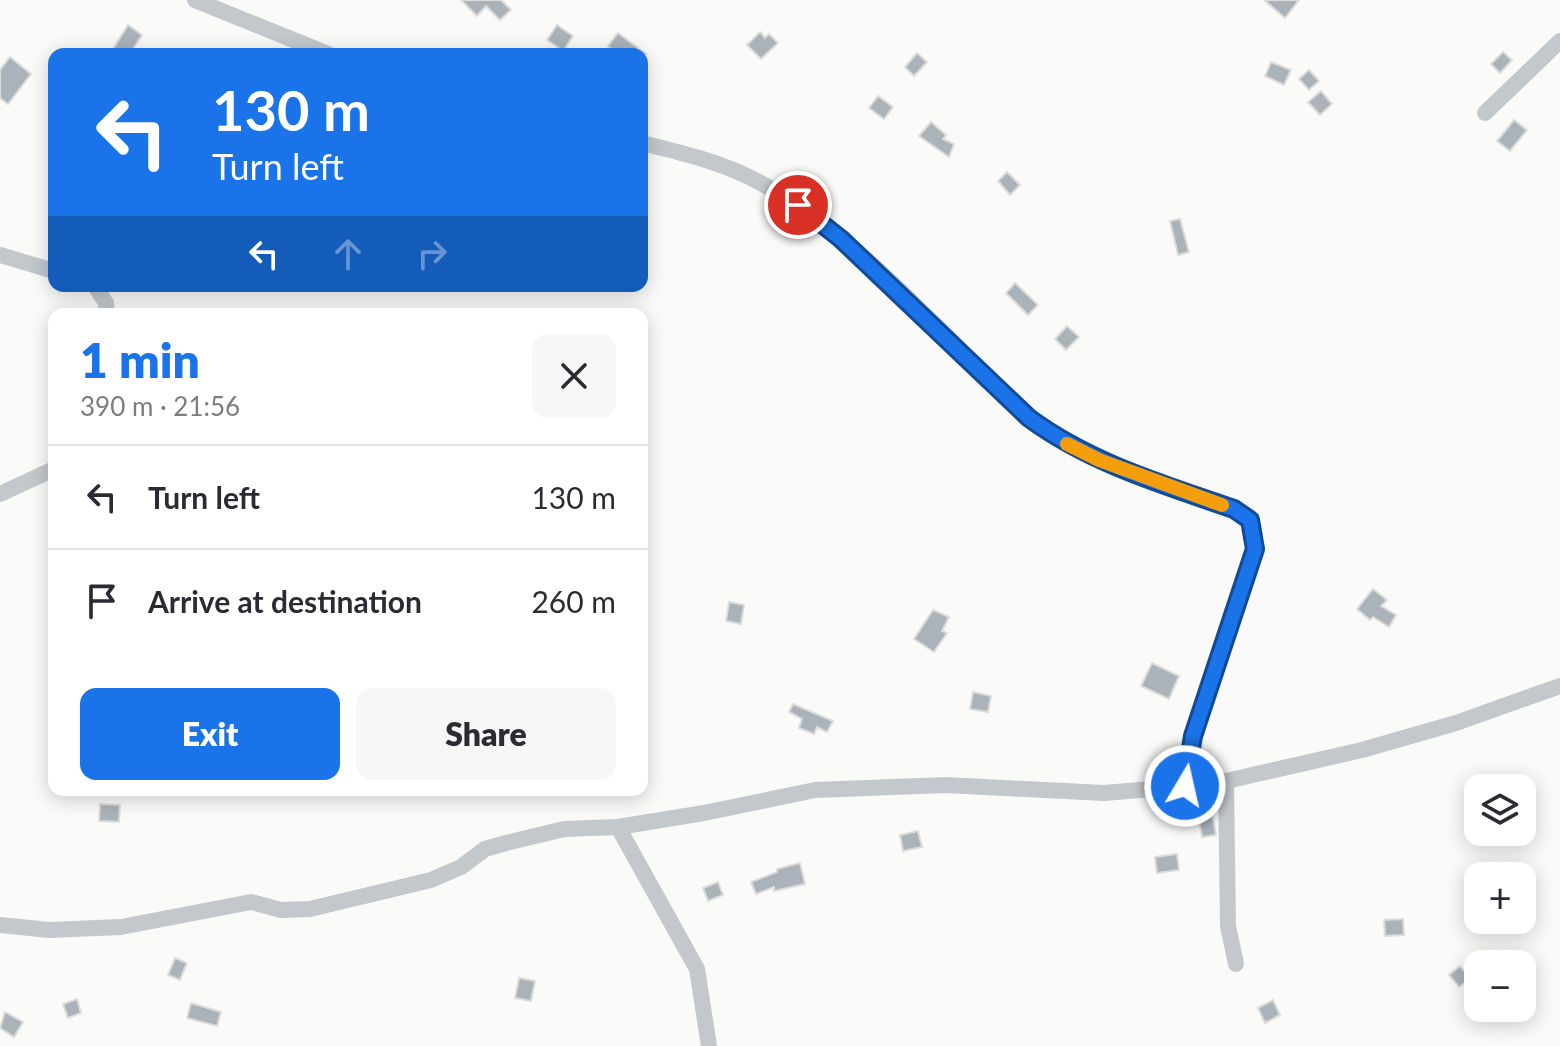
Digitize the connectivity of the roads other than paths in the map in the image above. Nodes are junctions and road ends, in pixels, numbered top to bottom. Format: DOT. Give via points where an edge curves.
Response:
graph roads {
  1 [pos="195,0"];
  2 [pos="1560,41"];
  3 [pos="313,48"];
  4 [pos="1485,113"];
  5 [pos="648,145"];
  6 [pos="0,255"];
  7 [pos="48,269"];
  8 [pos="48,472"];
  9 [pos="0,494"];
  10 [pos="1560,686"];
  11 [pos="1226,782"];
  12 [pos="1185,786"];
  13 [pos="618,827"];
  14 [pos="0,925"];
  15 [pos="1236,964"];
  16 [pos="709,1046"];
  1 -- 3 [label="street"];
  2 -- 4 [label="street"];
  5 -- 12 [label="street" via="711,161 798,205 841,239 1029,418 1083,454 1234,509 1250,520 1255,549 1193,736"];
  6 -- 7 [label="street"];
  8 -- 9 [label="street"];
  10 -- 11 [label="street" via="1375,747"];
  11 -- 12 [label="street"];
  11 -- 15 [label="street" via="1228,926"];
  12 -- 13 [label="street" via="1104,793 946,785 815,790"];
  13 -- 14 [label="street" via="564,829 506,843 431,880 310,909 281,910 251,902 121,927 49,930"];
  13 -- 16 [label="street" via="697,969"];
}
